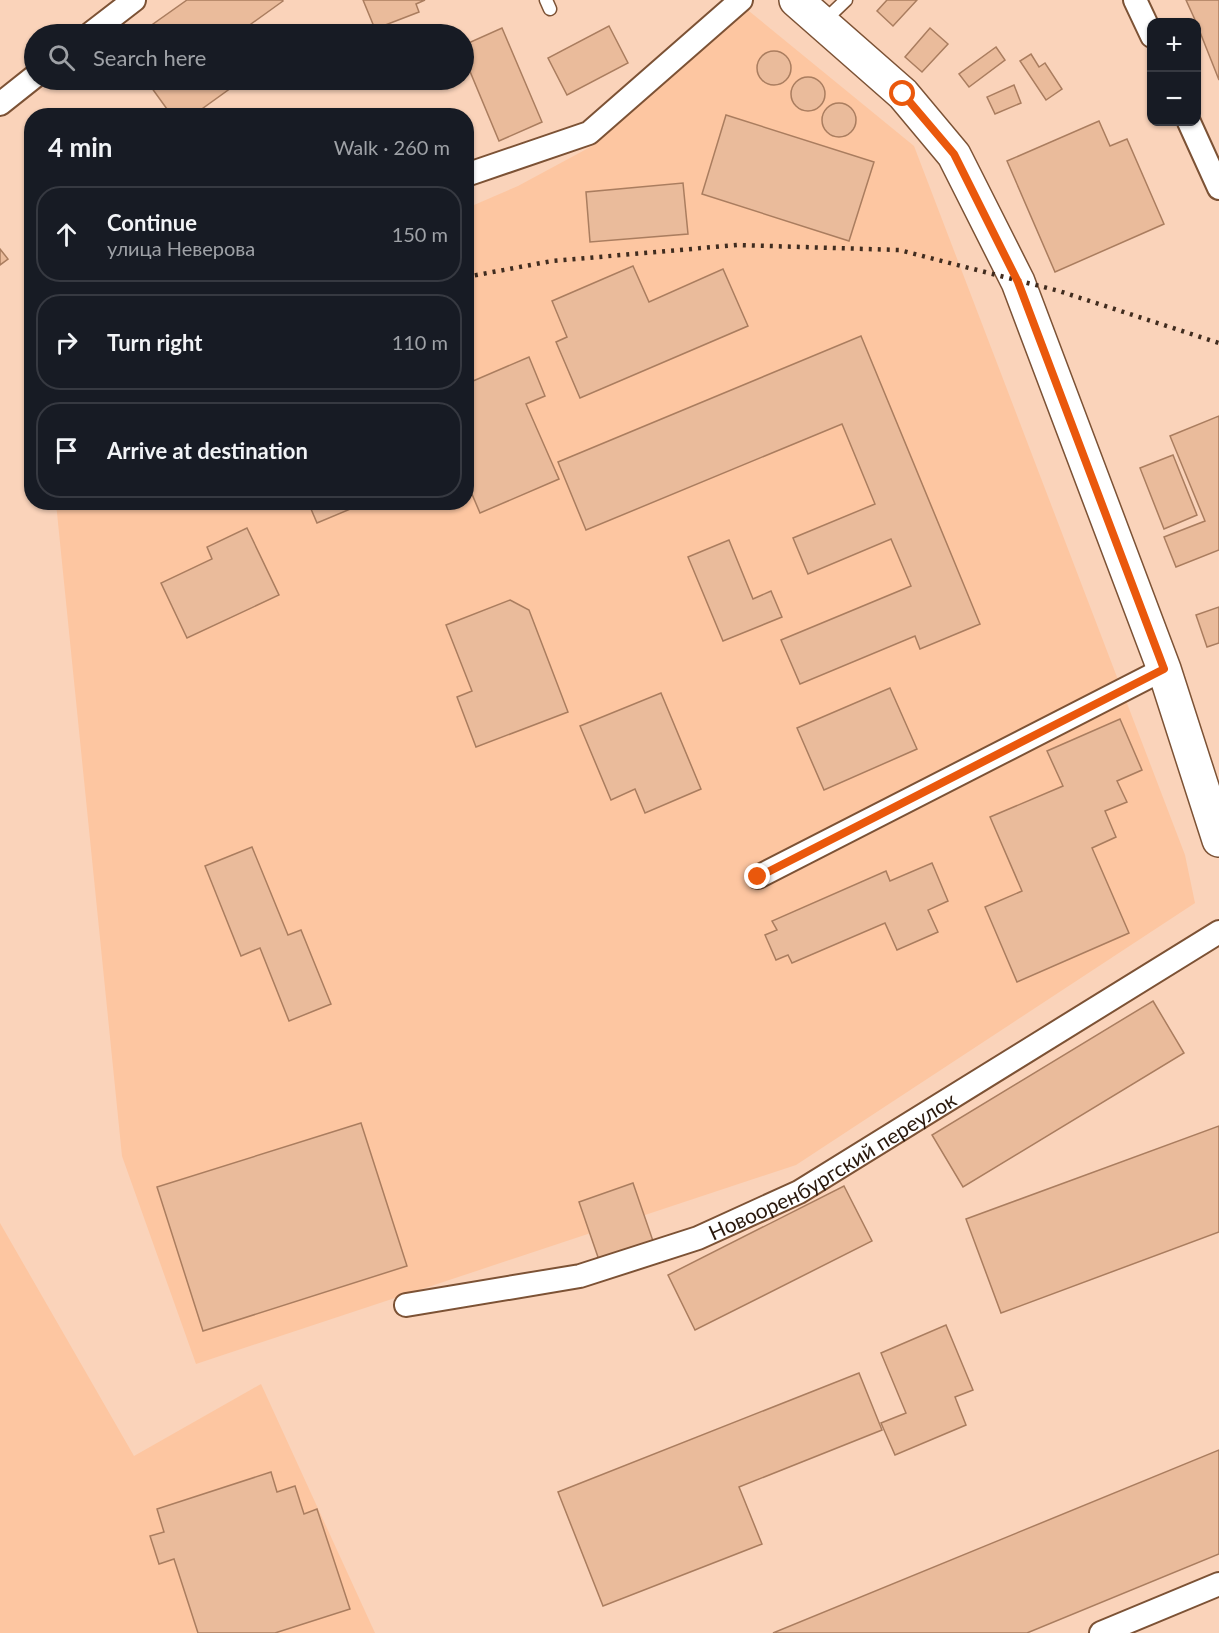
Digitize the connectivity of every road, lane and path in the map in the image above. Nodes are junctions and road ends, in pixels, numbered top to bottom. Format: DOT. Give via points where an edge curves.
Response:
graph roads {
  1 [pos="134,0"];
  2 [pos="741,0"];
  3 [pos="796,0"];
  4 [pos="1135,0"];
  5 [pos="835,11"];
  6 [pos="103,24"];
  7 [pos="1147,25"];
  8 [pos="24,85"];
  9 [pos="0,104"];
  10 [pos="1191,126"];
  11 [pos="474,172"];
  12 [pos="1219,188"];
  13 [pos="1164,669"];
  14 [pos="1219,840"];
  15 [pos="758,877"];
  16 [pos="1219,932"];
  17 [pos="406,1305"];
  18 [pos="1219,1584"];
  19 [pos="1101,1633"];
  1 -- 6 [label="street"];
  2 -- 11 [label="street" via="589,133"];
  3 -- 5 [label="street"];
  4 -- 7 [label="street"];
  5 -- 13 [label="street" via="954,154 1018,282"];
  8 -- 9 [label="street"];
  10 -- 12 [label="street"];
  13 -- 14 [label="street"];
  13 -- 15 [label="street"];
  16 -- 17 [label="street, Новооренбургский переулок" via="799,1192 739,1220 698,1238 580,1276"];
  18 -- 19 [label="street"];
}
